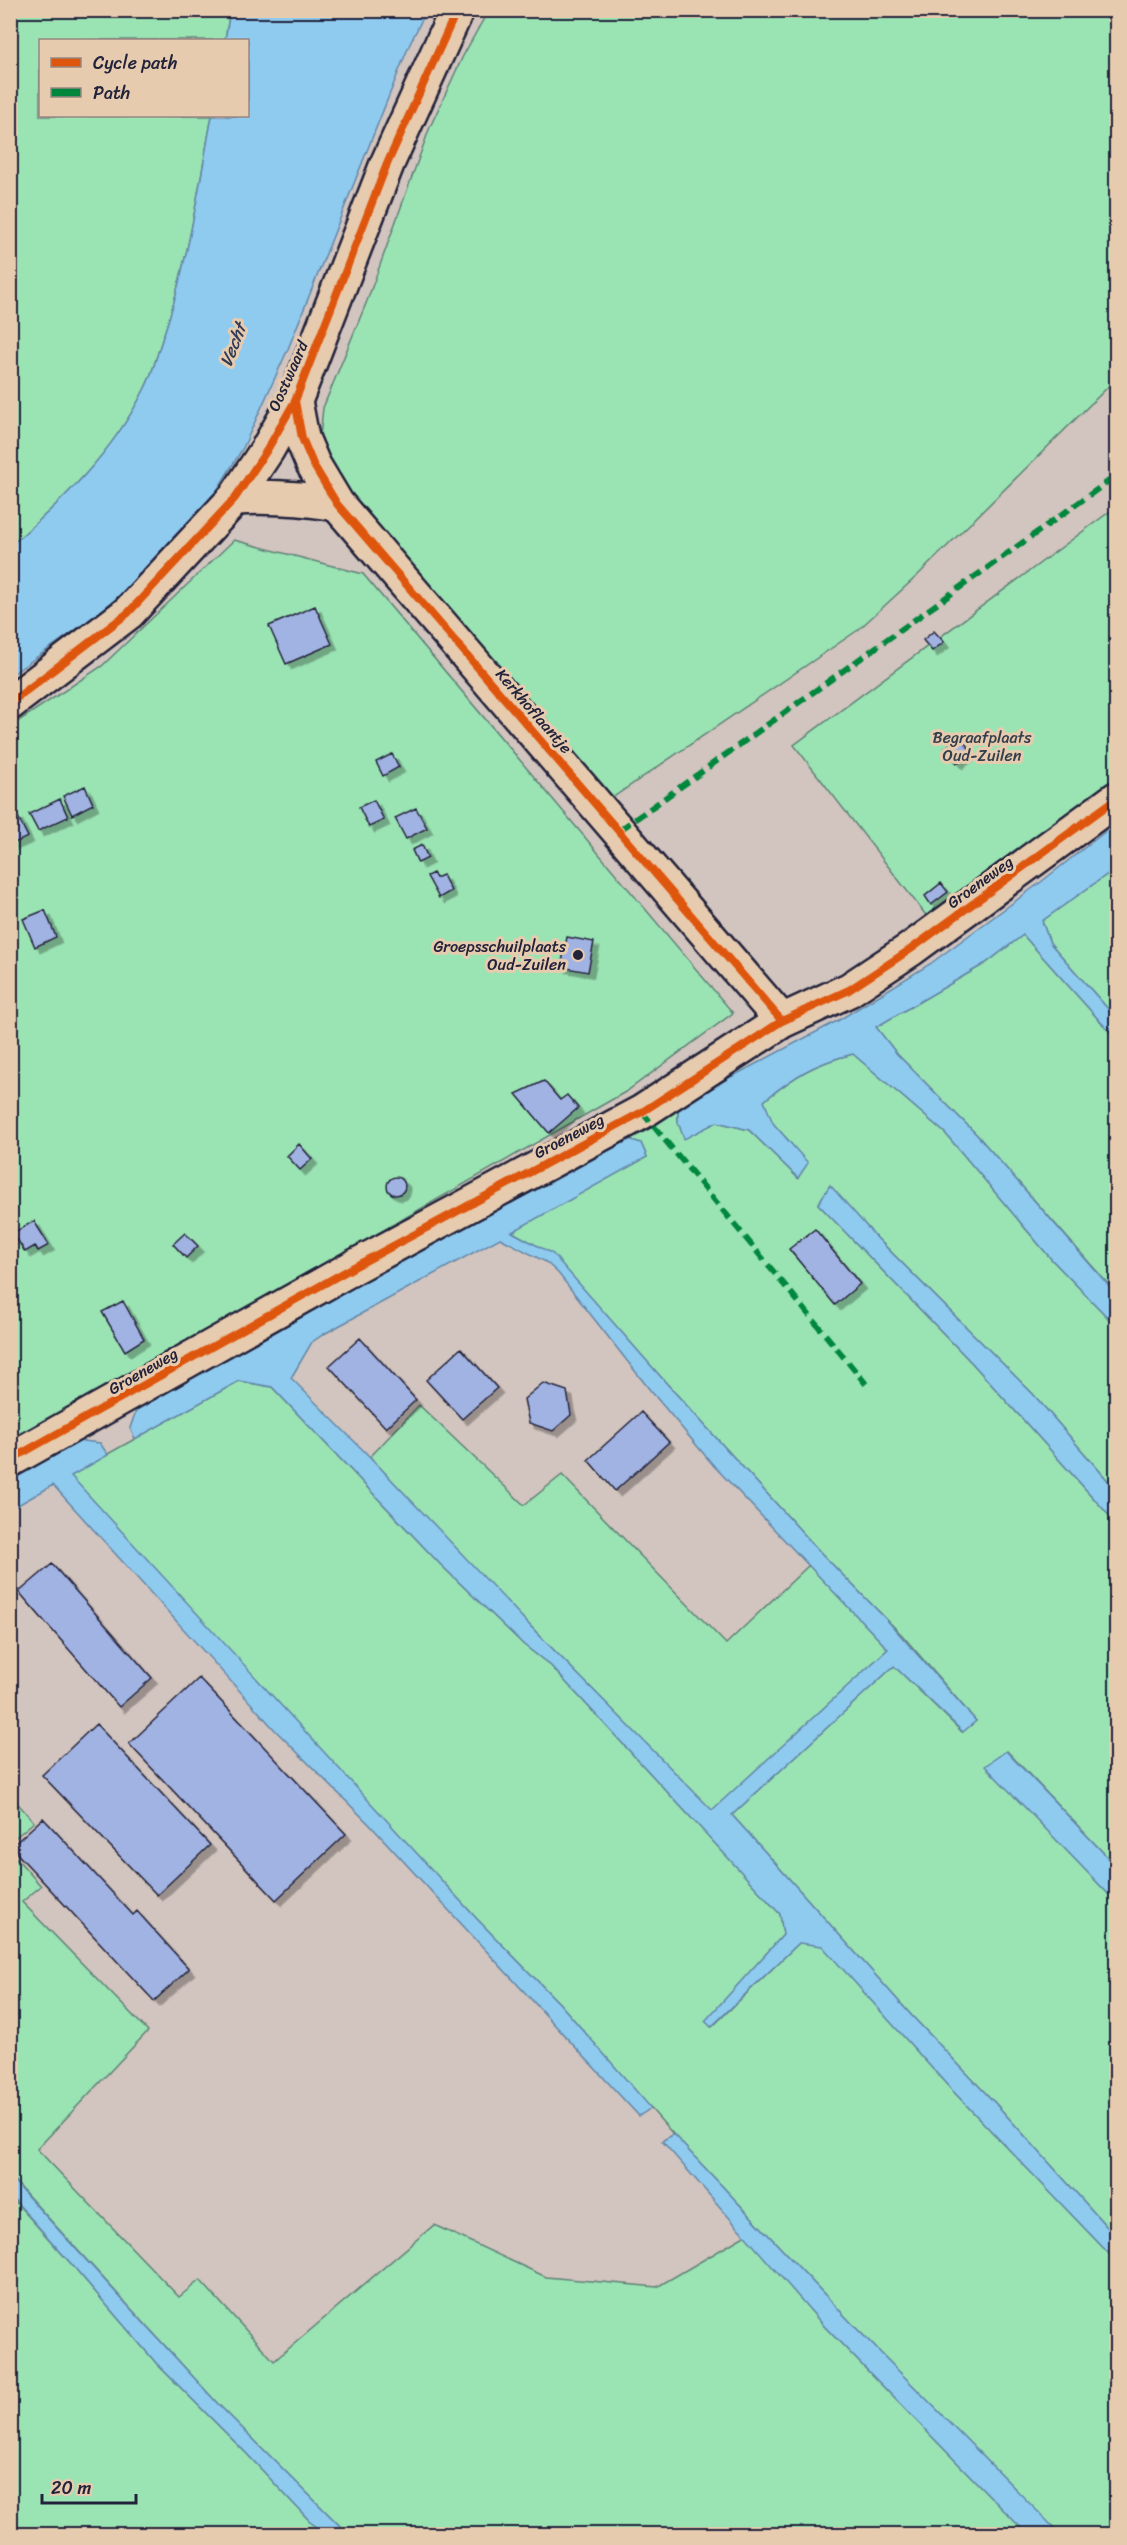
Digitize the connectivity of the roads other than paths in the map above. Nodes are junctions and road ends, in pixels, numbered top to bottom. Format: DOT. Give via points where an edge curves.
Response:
graph roads {
  1 [pos="457,10"];
  2 [pos="295,401"];
  3 [pos="235,498"];
  4 [pos="337,504"];
  5 [pos="10,703"];
  6 [pos="1116,799"];
  7 [pos="782,1021"];
  8 [pos="10,1460"];
  1 -- 2 [label="street, Oostwaard" via="387,165"];
  2 -- 3 [label="street, Oostwaard"];
  2 -- 4 [label="street, Kerkhoflaantje" via="302,438"];
  3 -- 4 [label="street" via="266,496"];
  3 -- 5 [label="street, Oostwaard" via="128,613"];
  4 -- 7 [label="street, Kerkhoflaantje"];
  6 -- 7 [label="street, Groeneweg" via="911,949 849,990"];
  7 -- 8 [label="street, Groeneweg" via="642,1112 352,1268"];
}
